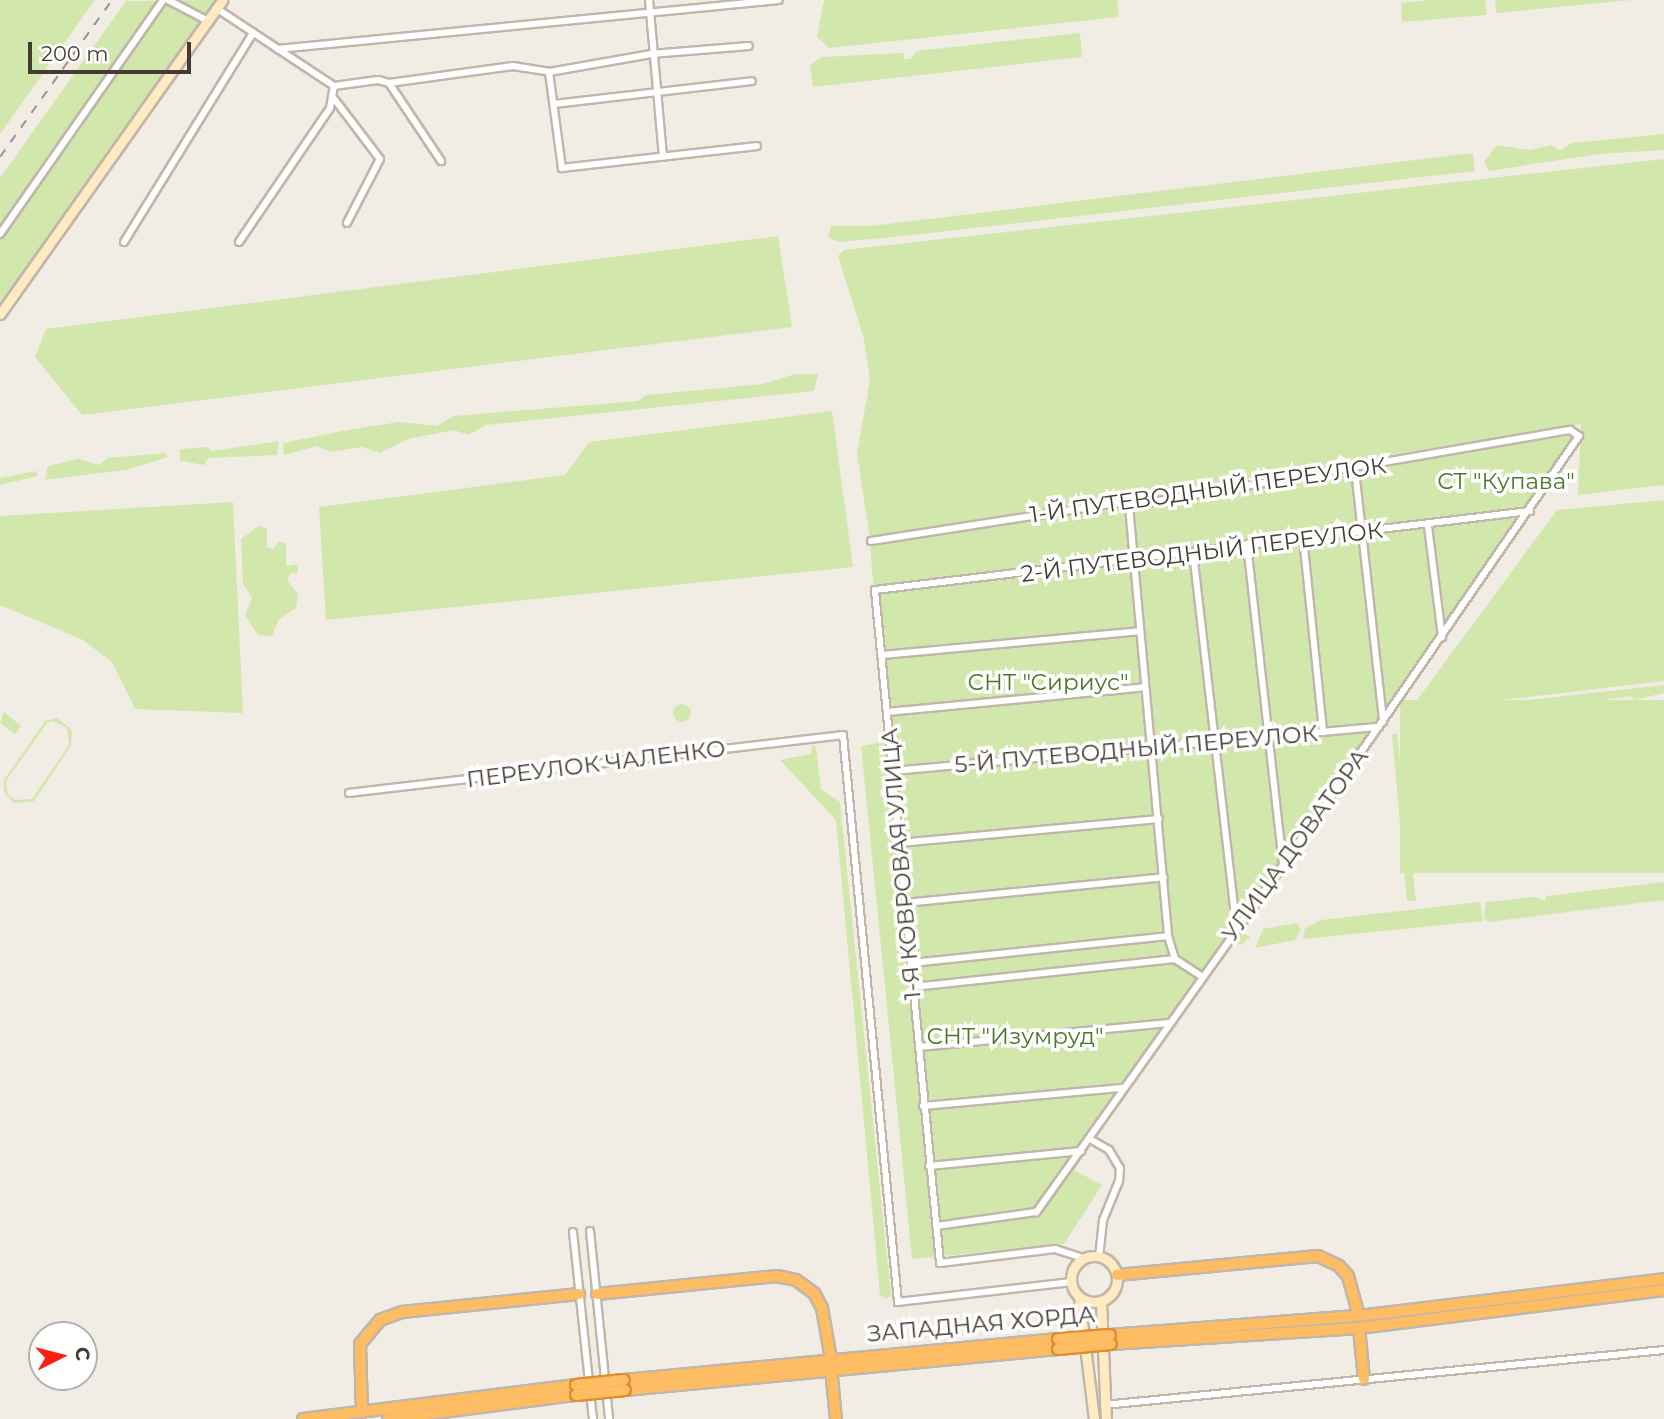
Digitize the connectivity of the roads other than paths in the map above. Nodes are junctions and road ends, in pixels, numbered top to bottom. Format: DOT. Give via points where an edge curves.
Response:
graph roads {
  1 [pos="163,0"];
  2 [pos="168,0"];
  3 [pos="649,0"];
  4 [pos="779,0"];
  5 [pos="219,4"];
  6 [pos="649,10"];
  7 [pos="208,21"];
  8 [pos="253,33"];
  9 [pos="749,46"];
  10 [pos="278,49"];
  11 [pos="651,54"];
  12 [pos="549,72"];
  13 [pos="752,81"];
  14 [pos="389,83"];
  15 [pos="334,86"];
  16 [pos="655,92"];
  17 [pos="332,96"];
  18 [pos="554,104"];
  19 [pos="757,146"];
  20 [pos="663,156"];
  21 [pos="441,161"];
  22 [pos="347,223"];
  23 [pos="0,233"];
  24 [pos="124,242"];
  25 [pos="239,242"];
  26 [pos="0,314"];
  27 [pos="1579,440"];
  28 [pos="1354,470"];
  29 [pos="1129,506"];
  30 [pos="1530,512"];
  31 [pos="1428,526"];
  32 [pos="1362,532"];
  33 [pos="1303,537"];
  34 [pos="871,541"];
  35 [pos="1247,544"];
  36 [pos="1193,552"];
  37 [pos="1134,560"];
  38 [pos="875,590"];
  39 [pos="1139,631"];
  40 [pos="1442,637"];
  41 [pos="882,656"];
  42 [pos="1145,687"];
  43 [pos="887,712"];
  44 [pos="1381,724"];
  45 [pos="1323,733"];
  46 [pos="1269,738"];
  47 [pos="1213,743"];
  48 [pos="1152,748"];
  49 [pos="893,771"];
  50 [pos="349,793"];
  51 [pos="1159,819"];
  52 [pos="900,843"];
  53 [pos="1283,865"];
  54 [pos="1164,877"];
  55 [pos="905,903"];
  56 [pos="1236,926"];
  57 [pos="1168,936"];
  58 [pos="1175,959"];
  59 [pos="912,963"];
  60 [pos="1201,976"];
  61 [pos="913,987"];
  62 [pos="1169,1023"];
  63 [pos="919,1047"];
  64 [pos="1122,1088"];
  65 [pos="923,1106"];
  66 [pos="1090,1139"];
  67 [pos="1081,1151"];
  68 [pos="929,1166"];
  69 [pos="936,1226"];
  70 [pos="590,1231"];
  71 [pos="573,1232"];
  72 [pos="1099,1256"];
  73 [pos="1083,1258"];
  74 [pos="1116,1275"];
  75 [pos="1664,1279"];
  76 [pos="1071,1282"];
  77 [pos="1664,1290"];
  78 [pos="597,1293"];
  79 [pos="579,1294"];
  80 [pos="1079,1297"];
  81 [pos="1101,1301"];
  82 [pos="1359,1322"];
  83 [pos="1664,1350"];
  84 [pos="831,1364"];
  85 [pos="1364,1379"];
  86 [pos="576,1390"];
  87 [pos="1104,1405"];
  88 [pos="362,1412"];
  89 [pos="303,1419"];
  90 [pos="388,1419"];
  91 [pos="593,1419"];
  92 [pos="609,1419"];
  93 [pos="836,1419"];
  94 [pos="1094,1419"];
  95 [pos="1106,1419"];
  1 -- 23 [label="street"];
  2 -- 7 [label="street"];
  3 -- 6 [label="street"];
  4 -- 6 [label="street" via="660,15"];
  5 -- 7 [label="street"];
  5 -- 8 [label="street"];
  6 -- 10 [label="street"];
  6 -- 11 [label="street"];
  7 -- 26 [label="street"];
  8 -- 10 [label="street"];
  8 -- 24 [label="street"];
  9 -- 11 [label="street"];
  10 -- 15 [label="street"];
  11 -- 12 [label="street"];
  11 -- 16 [label="street"];
  12 -- 14 [label="street" via="513,66"];
  12 -- 18 [label="street"];
  13 -- 16 [label="street"];
  14 -- 15 [label="street" via="378,79"];
  14 -- 21 [label="street"];
  15 -- 17 [label="street"];
  16 -- 18 [label="street"];
  16 -- 20 [label="street"];
  17 -- 22 [label="street" via="380,159"];
  17 -- 25 [label="street" via="330,108"];
  18 -- 20 [label="street" via="562,168"];
  19 -- 20 [label="street"];
  27 -- 28 [label="street, 1-Й ПУТЕВОДНЫЙ ПЕРЕУЛОК" via="1570,430"];
  27 -- 30 [label="street, УЛИЦА ДОВАТОРА"];
  28 -- 29 [label="street, 1-Й ПУТЕВОДНЫЙ ПЕРЕУЛОК"];
  28 -- 32 [label="street"];
  29 -- 34 [label="street, 1-Й ПУТЕВОДНЫЙ ПЕРЕУЛОК" via="1116,503"];
  29 -- 37 [label="street"];
  30 -- 31 [label="street, 2-Й ПУТЕВОДНЫЙ ПЕРЕУЛОК"];
  30 -- 40 [label="street, УЛИЦА ДОВАТОРА"];
  31 -- 32 [label="street, 2-Й ПУТЕВОДНЫЙ ПЕРЕУЛОК"];
  31 -- 40 [label="street"];
  32 -- 33 [label="street, 2-Й ПУТЕВОДНЫЙ ПЕРЕУЛОК"];
  32 -- 44 [label="street"];
  33 -- 35 [label="street, 2-Й ПУТЕВОДНЫЙ ПЕРЕУЛОК"];
  33 -- 45 [label="street"];
  35 -- 36 [label="street, 2-Й ПУТЕВОДНЫЙ ПЕРЕУЛОК"];
  35 -- 46 [label="street"];
  36 -- 37 [label="street, 2-Й ПУТЕВОДНЫЙ ПЕРЕУЛОК"];
  36 -- 47 [label="street"];
  37 -- 38 [label="street, 2-Й ПУТЕВОДНЫЙ ПЕРЕУЛОК"];
  37 -- 39 [label="street"];
  38 -- 41 [label="street, 1-Я КОВРОВАЯ УЛИЦА"];
  39 -- 41 [label="street"];
  39 -- 42 [label="street"];
  40 -- 44 [label="street, УЛИЦА ДОВАТОРА"];
  41 -- 43 [label="street, 1-Я КОВРОВАЯ УЛИЦА"];
  42 -- 43 [label="street"];
  42 -- 48 [label="street"];
  43 -- 49 [label="street, 1-Я КОВРОВАЯ УЛИЦА"];
  44 -- 45 [label="street, 5-Й ПУТЕВОДНЫЙ ПЕРЕУЛОК"];
  44 -- 53 [label="street, УЛИЦА ДОВАТОРА"];
  45 -- 46 [label="street, 5-Й ПУТЕВОДНЫЙ ПЕРЕУЛОК"];
  46 -- 47 [label="street, 5-Й ПУТЕВОДНЫЙ ПЕРЕУЛОК"];
  46 -- 53 [label="street"];
  47 -- 48 [label="street, 5-Й ПУТЕВОДНЫЙ ПЕРЕУЛОК"];
  47 -- 56 [label="street"];
  48 -- 49 [label="street, 5-Й ПУТЕВОДНЫЙ ПЕРЕУЛОК"];
  48 -- 51 [label="street"];
  49 -- 52 [label="street, 1-Я КОВРОВАЯ УЛИЦА"];
  50 -- 76 [label="street, ПЕРЕУЛОК ЧАЛЕНКО" via="843,735 898,1301"];
  51 -- 52 [label="street"];
  51 -- 54 [label="street"];
  52 -- 55 [label="street, 1-Я КОВРОВАЯ УЛИЦА"];
  53 -- 56 [label="street, УЛИЦА ДОВАТОРА"];
  54 -- 55 [label="street"];
  54 -- 57 [label="street"];
  55 -- 59 [label="street, 1-Я КОВРОВАЯ УЛИЦА"];
  56 -- 60 [label="street, УЛИЦА ДОВАТОРА"];
  57 -- 58 [label="street"];
  57 -- 59 [label="street"];
  58 -- 60 [label="street"];
  58 -- 61 [label="street"];
  59 -- 61 [label="street, 1-Я КОВРОВАЯ УЛИЦА"];
  60 -- 62 [label="street, УЛИЦА ДОВАТОРА"];
  61 -- 63 [label="street, 1-Я КОВРОВАЯ УЛИЦА"];
  62 -- 63 [label="street"];
  62 -- 64 [label="street, УЛИЦА ДОВАТОРА"];
  63 -- 65 [label="street, 1-Я КОВРОВАЯ УЛИЦА"];
  64 -- 65 [label="street"];
  64 -- 66 [label="street, УЛИЦА ДОВАТОРА"];
  65 -- 68 [label="street, 1-Я КОВРОВАЯ УЛИЦА"];
  66 -- 67 [label="street, УЛИЦА ДОВАТОРА"];
  66 -- 72 [label="street" via="1110,1150 1120,1167 1115,1194 1105,1210"];
  67 -- 68 [label="street"];
  67 -- 69 [label="street, УЛИЦА ДОВАТОРА" via="1036,1212"];
  68 -- 69 [label="street, 1-Я КОВРОВАЯ УЛИЦА"];
  69 -- 73 [label="street, 1-Я КОВРОВАЯ УЛИЦА" via="940,1263 1055,1249"];
  70 -- 78 [label="street"];
  71 -- 79 [label="street"];
  72 -- 73 [label="street"];
  72 -- 74 [label="street" via="1109,1261"];
  73 -- 76 [label="street" via="1072,1270"];
  74 -- 81 [label="street" via="1113,1293"];
  74 -- 82 [label="highway" via="1318,1256 1348,1276"];
  75 -- 82 [label="highway, ЗАПАДНАЯ ХОРДА"];
  76 -- 80 [label="street"];
  77 -- 82 [label="highway, ЗАПАДНАЯ ХОРДА"];
  78 -- 84 [label="highway" via="777,1276 796,1280 814,1293 822,1308"];
  78 -- 92 [label="street"];
  79 -- 88 [label="highway" via="402,1312 380,1320 360,1344"];
  79 -- 91 [label="street"];
  80 -- 81 [label="street"];
  80 -- 94 [label="street"];
  81 -- 87 [label="street"];
  82 -- 84 [label="highway, ЗАПАДНАЯ ХОРДА, bridge"];
  82 -- 85 [label="highway"];
  83 -- 85 [label="street"];
  84 -- 86 [label="highway, ЗАПАДНАЯ ХОРДА, bridge"];
  84 -- 93 [label="highway"];
  85 -- 87 [label="street"];
  86 -- 88 [label="highway, ЗАПАДНАЯ ХОРДА"];
  86 -- 90 [label="highway, ЗАПАДНАЯ ХОРДА"];
  87 -- 95 [label="street"];
  88 -- 89 [label="highway, ЗАПАДНАЯ ХОРДА"];
}
